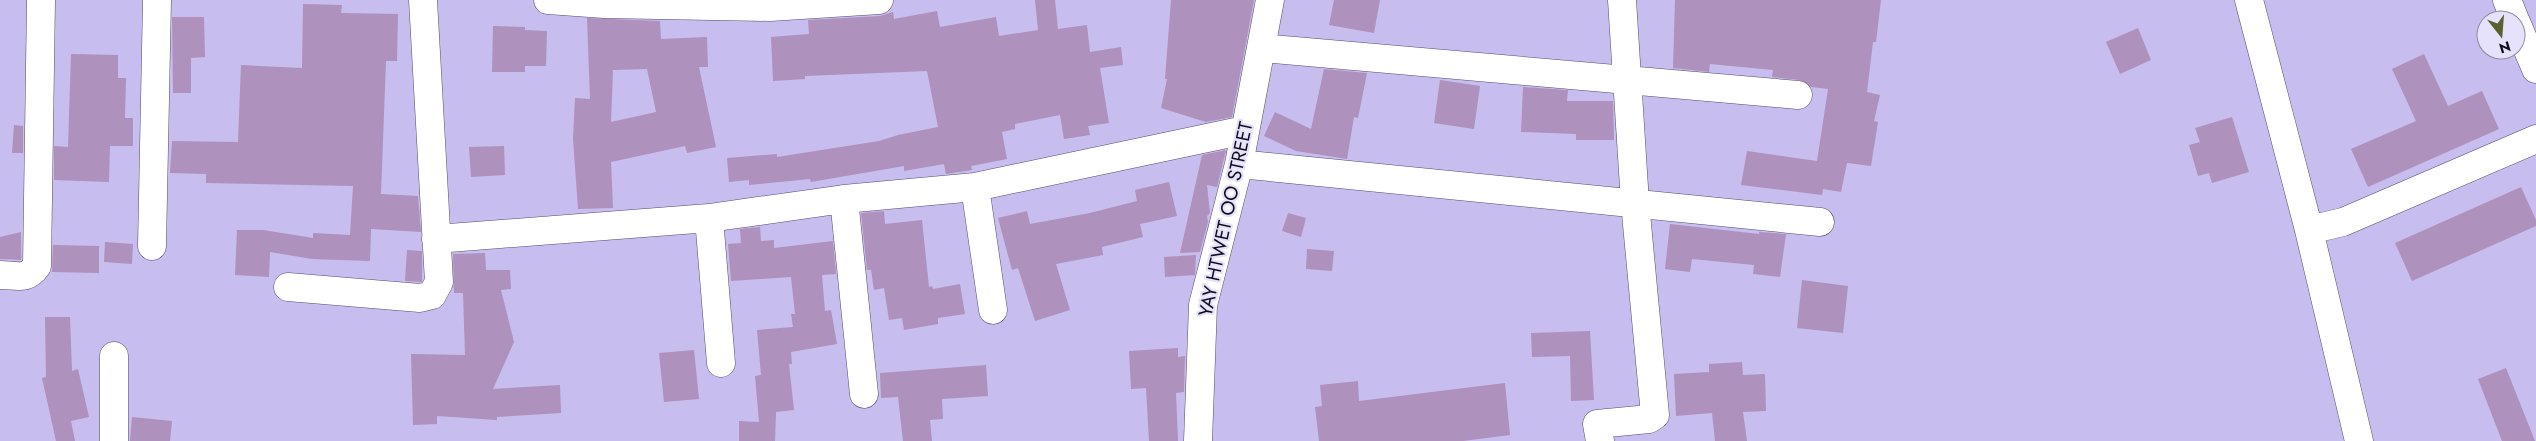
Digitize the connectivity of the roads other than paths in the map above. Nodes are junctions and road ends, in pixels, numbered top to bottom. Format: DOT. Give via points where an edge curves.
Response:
graph roads {
  1 [pos="41,0"];
  2 [pos="157,0"];
  3 [pos="423,0"];
  4 [pos="548,0"];
  5 [pos="878,0"];
  6 [pos="1270,0"];
  7 [pos="1622,0"];
  8 [pos="2249,0"];
  9 [pos="604,2"];
  10 [pos="770,3"];
  11 [pos="2526,45"];
  12 [pos="1262,48"];
  13 [pos="2536,69"];
  14 [pos="1627,80"];
  15 [pos="1798,95"];
  16 [pos="1245,130"];
  17 [pos="2536,138"];
  18 [pos="1239,164"];
  19 [pos="975,187"];
  20 [pos="844,199"];
  21 [pos="1636,203"];
  22 [pos="709,218"];
  23 [pos="1820,222"];
  24 [pos="2309,230"];
  25 [pos="436,239"];
  26 [pos="152,246"];
  27 [pos="0,275"];
  28 [pos="288,287"];
  29 [pos="993,310"];
  30 [pos="114,356"];
  31 [pos="721,363"];
  32 [pos="864,394"];
  33 [pos="114,441"];
  34 [pos="1198,441"];
  35 [pos="1600,441"];
  36 [pos="2359,441"];
  1 -- 27 [label="street" via="38,266 22,278"];
  2 -- 26 [label="street"];
  3 -- 25 [label="street"];
  4 -- 9 [label="street"];
  5 -- 10 [label="street"];
  6 -- 12 [label="street, YAY HTWET OO STREET"];
  7 -- 14 [label="street"];
  8 -- 24 [label="street"];
  9 -- 10 [label="street"];
  11 -- 13 [label="street"];
  12 -- 14 [label="street"];
  12 -- 16 [label="street, YAY HTWET OO STREET"];
  14 -- 15 [label="street"];
  14 -- 21 [label="street"];
  16 -- 18 [label="street, YAY HTWET OO STREET"];
  16 -- 19 [label="street"];
  17 -- 24 [label="street" via="2343,222"];
  18 -- 21 [label="street"];
  18 -- 34 [label="street, YAY HTWET OO STREET" via="1203,305"];
  19 -- 20 [label="street"];
  19 -- 29 [label="street"];
  20 -- 22 [label="street"];
  20 -- 32 [label="street"];
  21 -- 23 [label="street"];
  21 -- 35 [label="street" via="1655,415 1649,419 1597,424"];
  22 -- 25 [label="street"];
  22 -- 31 [label="street"];
  24 -- 36 [label="street"];
  25 -- 28 [label="street" via="439,282 432,295 404,299"];
  30 -- 33 [label="street"];
}
